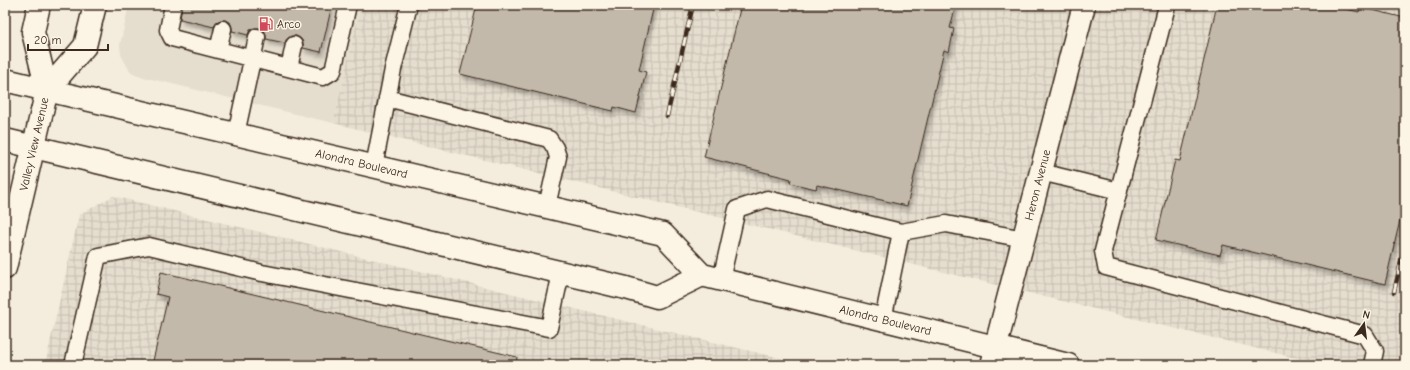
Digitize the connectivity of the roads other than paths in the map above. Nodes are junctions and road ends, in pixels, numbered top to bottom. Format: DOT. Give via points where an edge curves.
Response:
graph roads {
  1 [pos="39,5"];
  2 [pos="95,5"];
  3 [pos="173,5"];
  4 [pos="348,5"];
  5 [pos="409,5"];
  6 [pos="1084,5"];
  7 [pos="1166,5"];
  8 [pos="223,29"];
  9 [pos="258,37"];
  10 [pos="294,46"];
  11 [pos="218,50"];
  12 [pos="253,59"];
  13 [pos="288,68"];
  14 [pos="5,80"];
  15 [pos="47,90"];
  16 [pos="387,98"];
  17 [pos="236,134"];
  18 [pos="5,140"];
  19 [pos="34,147"];
  20 [pos="374,166"];
  21 [pos="1041,172"];
  22 [pos="1119,191"];
  23 [pos="547,206"];
  24 [pos="901,232"];
  25 [pos="1024,239"];
  26 [pos="5,268"];
  27 [pos="561,273"];
  28 [pos="711,277"];
  29 [pos="883,320"];
  30 [pos="993,356"];
  31 [pos="73,365"];
  32 [pos="1068,365"];
  33 [pos="1372,365"];
  1 -- 15 [label="main road, Valley View Avenue" via="33,32"];
  2 -- 15 [label="main road, Valley View Avenue" via="85,46"];
  3 -- 11 [label="lane" via="168,30 172,38"];
  4 -- 13 [label="lane" via="333,71 323,77"];
  5 -- 16 [label="lane"];
  6 -- 21 [label="main road, Heron Avenue"];
  7 -- 22 [label="lane"];
  8 -- 11 [label="lane"];
  9 -- 12 [label="lane"];
  10 -- 13 [label="lane"];
  11 -- 12 [label="lane"];
  12 -- 13 [label="lane"];
  12 -- 17 [label="lane"];
  14 -- 15 [label="main road, Alondra Boulevard"];
  15 -- 17 [label="main road, Alondra Boulevard"];
  15 -- 19 [label="main road, Valley View Avenue"];
  16 -- 20 [label="lane"];
  16 -- 23 [label="lane" via="550,139 558,158"];
  17 -- 20 [label="main road, Alondra Boulevard"];
  18 -- 19 [label="main road"];
  19 -- 26 [label="main road, Valley View Avenue"];
  19 -- 27 [label="main road"];
  20 -- 23 [label="main road, Alondra Boulevard"];
  21 -- 22 [label="lane"];
  21 -- 25 [label="main road, Heron Avenue"];
  22 -- 33 [label="lane" via="1103,251 1106,267 1365,336 1376,351"];
  23 -- 28 [label="main road, Alondra Boulevard" via="663,234"];
  24 -- 25 [label="lane" via="946,224"];
  24 -- 28 [label="lane" via="767,199 737,209"];
  24 -- 29 [label="lane"];
  25 -- 30 [label="main road, Heron Avenue"];
  27 -- 28 [label="main road" via="657,297"];
  27 -- 31 [label="lane" via="549,328 262,273 149,246 98,256"];
  28 -- 29 [label="main road, Alondra Boulevard"];
  29 -- 30 [label="main road, Alondra Boulevard"];
  30 -- 32 [label="main road, Alondra Boulevard"];
}
